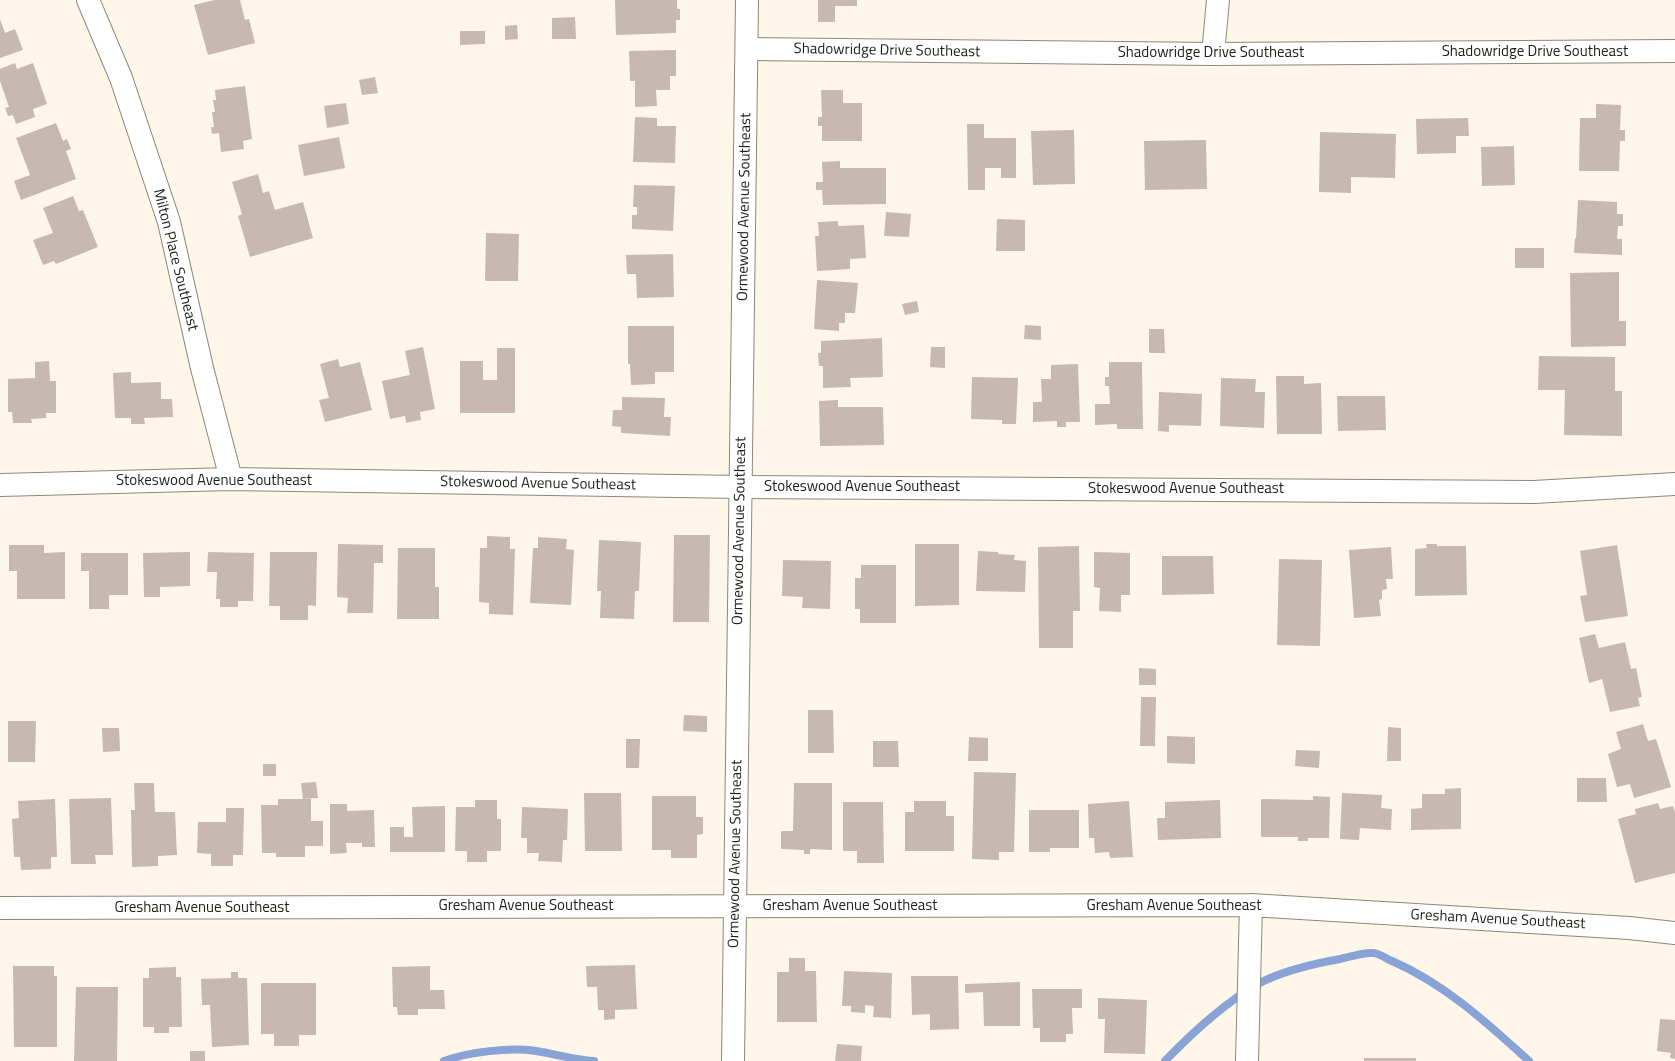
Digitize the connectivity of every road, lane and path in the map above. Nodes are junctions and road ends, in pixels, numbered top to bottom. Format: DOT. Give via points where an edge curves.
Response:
graph roads {
  1 [pos="88,0"];
  2 [pos="748,0"];
  3 [pos="1218,0"];
  4 [pos="747,49"];
  5 [pos="1675,51"];
  6 [pos="1213,54"];
  7 [pos="231,479"];
  8 [pos="0,484"];
  9 [pos="1675,484"];
  10 [pos="741,487"];
  11 [pos="1251,905"];
  12 [pos="735,906"];
  13 [pos="0,908"];
  14 [pos="1675,933"];
  15 [pos="733,1061"];
  16 [pos="1247,1061"];
  1 -- 7 [label="street, Milton Place Southeast" via="121,78 169,222 202,368"];
  2 -- 4 [label="street, Ormewood Avenue Southeast"];
  3 -- 6 [label="street"];
  4 -- 6 [label="street, Shadowridge Drive Southeast"];
  4 -- 10 [label="street, Ormewood Avenue Southeast"];
  5 -- 6 [label="street, Shadowridge Drive Southeast"];
  7 -- 8 [label="street, Stokeswood Avenue Southeast"];
  7 -- 10 [label="street, Stokeswood Avenue Southeast"];
  9 -- 10 [label="street, Stokeswood Avenue Southeast" via="1534,492"];
  10 -- 12 [label="street, Ormewood Avenue Southeast"];
  11 -- 12 [label="street, Gresham Avenue Southeast"];
  11 -- 14 [label="street, Gresham Avenue Southeast"];
  11 -- 16 [label="street"];
  12 -- 13 [label="street, Gresham Avenue Southeast"];
  12 -- 15 [label="street, Ormewood Avenue Southeast"];
}
